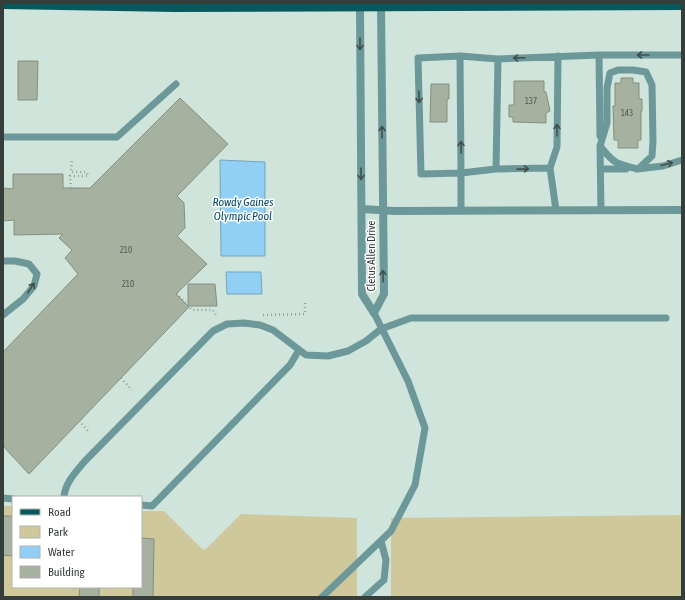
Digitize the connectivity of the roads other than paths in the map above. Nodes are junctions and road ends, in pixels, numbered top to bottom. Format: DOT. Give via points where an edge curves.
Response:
graph roads {
  1 [pos="3,4"];
  2 [pos="360,5"];
  3 [pos="381,5"];
  4 [pos="682,5"];
  5 [pos="599,55"];
  6 [pos="682,55"];
  7 [pos="460,56"];
  8 [pos="558,56"];
  9 [pos="498,58"];
  10 [pos="176,84"];
  11 [pos="3,137"];
  12 [pos="600,146"];
  13 [pos="682,160"];
  14 [pos="550,168"];
  15 [pos="638,168"];
  16 [pos="496,169"];
  17 [pos="601,169"];
  18 [pos="461,173"];
  19 [pos="362,209"];
  20 [pos="382,210"];
  21 [pos="461,210"];
  22 [pos="556,210"];
  23 [pos="601,210"];
  24 [pos="682,210"];
  25 [pos="3,261"];
  26 [pos="374,313"];
  27 [pos="3,315"];
  28 [pos="666,318"];
  29 [pos="381,329"];
  30 [pos="299,350"];
  31 [pos="64,496"];
  32 [pos="142,505"];
  33 [pos="381,541"];
  34 [pos="322,597"];
  35 [pos="365,597"];
  1 -- 2 [label="main road" via="175,7"];
  2 -- 3 [label="main road"];
  2 -- 19 [label="street, Cletus Allen Drive, one-way"];
  3 -- 4 [label="main road"];
  20 -- 3 [label="street, Cletus Allen Drive, one-way"];
  6 -- 5 [label="lane, one-way"];
  5 -- 8 [label="lane"];
  5 -- 12 [label="lane"];
  7 -- 9 [label="lane"];
  18 -- 7 [label="lane, one-way"];
  7 -- 18 [label="lane, one-way" via="418,58 421,174"];
  8 -- 9 [label="lane, one-way"];
  14 -- 8 [label="lane, one-way" via="557,147"];
  9 -- 16 [label="lane"];
  10 -- 11 [label="lane" via="117,137"];
  12 -- 15 [label="lane" via="617,164"];
  12 -- 15 [label="lane" via="607,123 607,88 610,73 618,70 646,72 652,85 654,141 652,156"];
  12 -- 17 [label="lane"];
  15 -- 13 [label="lane, one-way" via="663,166"];
  16 -- 14 [label="lane, one-way"];
  14 -- 22 [label="lane"];
  15 -- 17 [label="lane"];
  16 -- 18 [label="lane"];
  17 -- 23 [label="lane"];
  18 -- 21 [label="lane"];
  19 -- 20 [label="street"];
  19 -- 26 [label="street, Cletus Allen Drive" via="362,294"];
  20 -- 21 [label="street"];
  26 -- 20 [label="street, Cletus Allen Drive, one-way" via="384,294"];
  21 -- 22 [label="street"];
  22 -- 23 [label="street"];
  23 -- 24 [label="street"];
  27 -- 25 [label="lane, one-way" via="34,286 37,274 29,264"];
  26 -- 29 [label="lane"];
  28 -- 29 [label="lane" via="411,318"];
  29 -- 30 [label="lane" via="348,351 328,356 306,355"];
  29 -- 33 [label="lane" via="408,381 425,428 415,485 391,531"];
  30 -- 31 [label="lane" via="273,330 260,326 244,323 227,324 213,331 84,462 73,475"];
  30 -- 32 [label="lane" via="290,365 160,499 152,506"];
  33 -- 34 [label="lane"];
  33 -- 35 [label="lane" via="386,560 384,580"];
}
